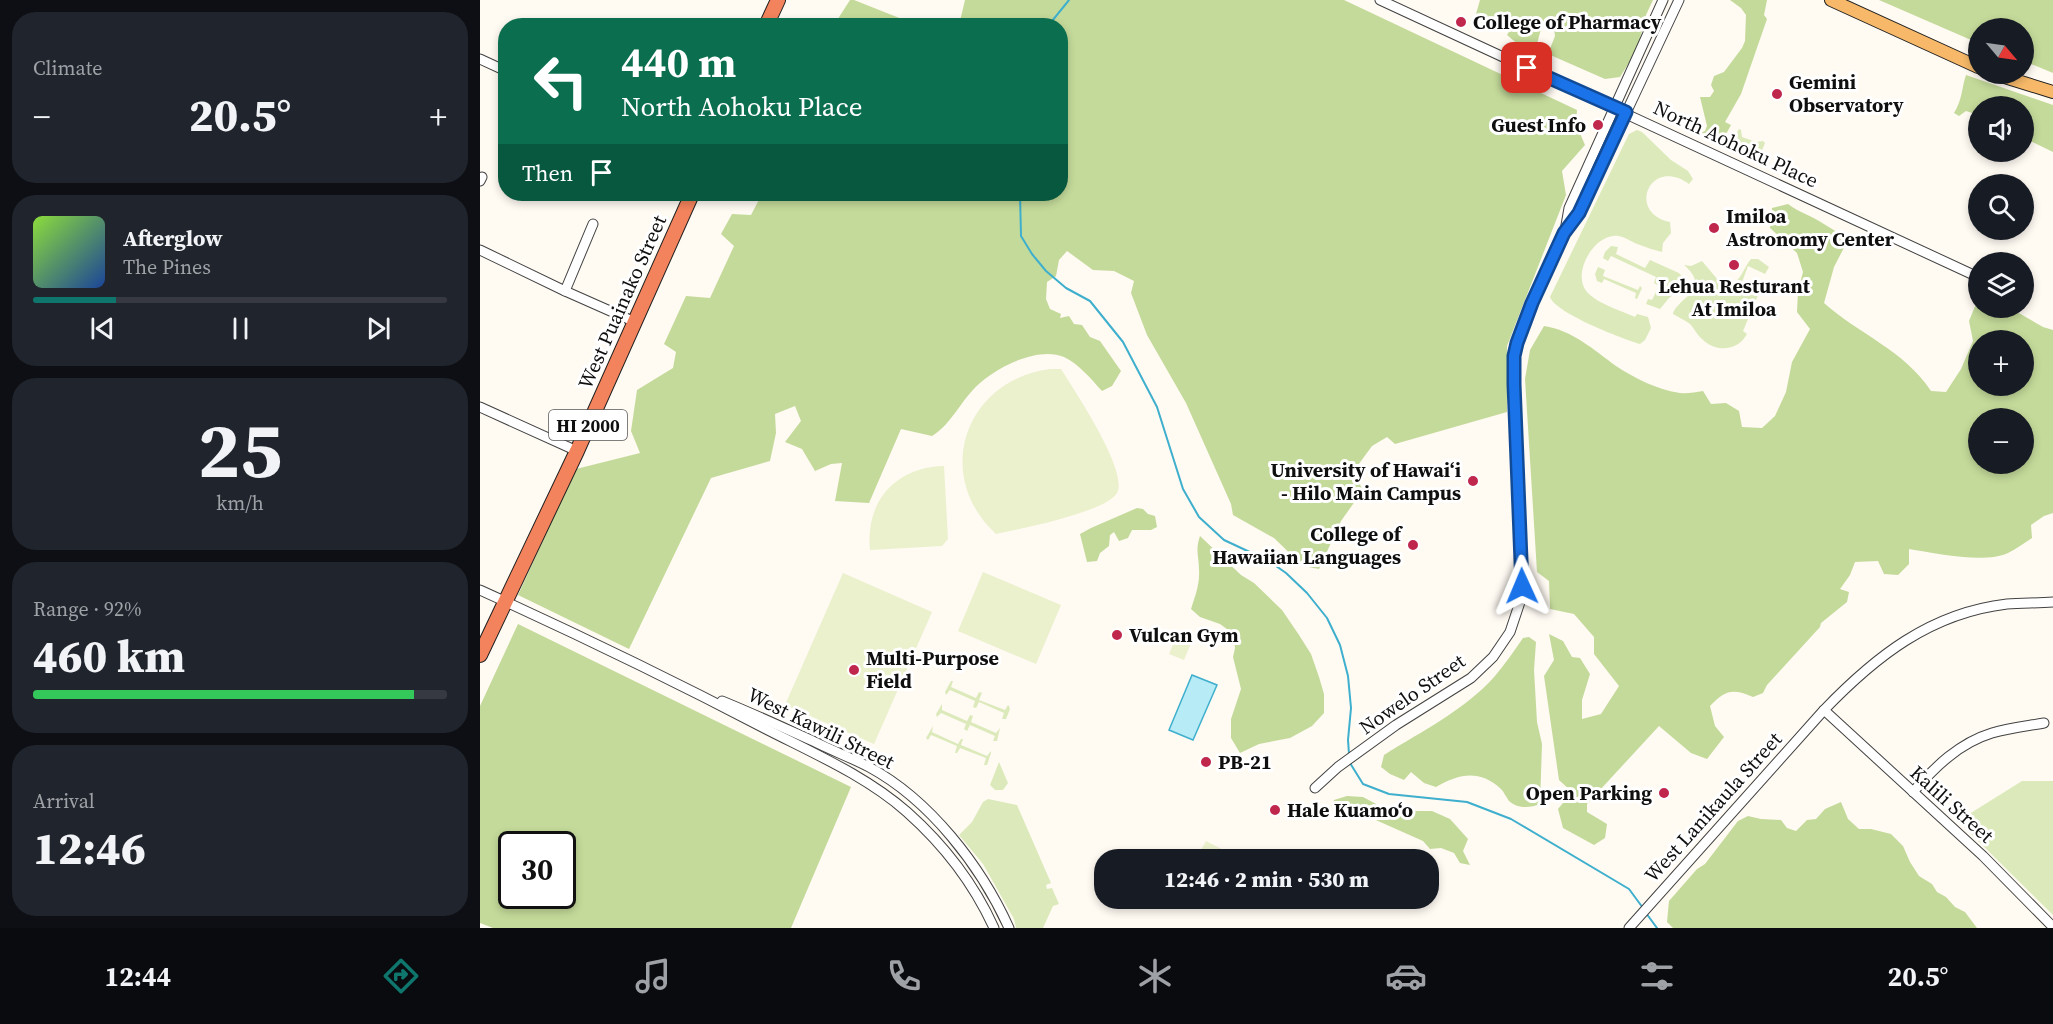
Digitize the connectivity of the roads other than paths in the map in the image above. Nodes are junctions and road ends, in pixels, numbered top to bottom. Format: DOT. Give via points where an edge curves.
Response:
graph roads {
  1 [pos="778,0"];
  2 [pos="1380,0"];
  3 [pos="1663,0"];
  4 [pos="1679,0"];
  5 [pos="1831,0"];
  6 [pos="770,18"];
  7 [pos="480,59"];
  8 [pos="1968,62"];
  9 [pos="498,67"];
  10 [pos="2027,84"];
  11 [pos="2053,92"];
  12 [pos="1615,108"];
  13 [pos="1626,112"];
  14 [pos="689,201"];
  15 [pos="593,224"];
  16 [pos="1564,233"];
  17 [pos="480,250"];
  18 [pos="1968,272"];
  19 [pos="565,291"];
  20 [pos="635,322"];
  21 [pos="480,407"];
  22 [pos="577,451"];
  23 [pos="480,590"];
  24 [pos="506,601"];
  25 [pos="2053,602"];
  26 [pos="480,655"];
  27 [pos="659,674"];
  28 [pos="1824,711"];
  29 [pos="2044,723"];
  30 [pos="1315,788"];
  31 [pos="1913,792"];
  32 [pos="2053,927"];
  33 [pos="994,928"];
  34 [pos="1009,928"];
  35 [pos="1629,928"];
  1 -- 6 [label="highway"];
  2 -- 12 [label="street, North Aohoku Place"];
  3 -- 12 [label="street, Nowelo Street"];
  4 -- 13 [label="street, Nowelo Street"];
  5 -- 8 [label="main road"];
  7 -- 9 [label="street"];
  10 -- 11 [label="main road"];
  12 -- 13 [label="street, North Aohoku Place"];
  12 -- 16 [label="street, Nowelo Street" via="1569,208"];
  13 -- 16 [label="street, Nowelo Street" via="1579,213"];
  13 -- 18 [label="street, North Aohoku Place"];
  14 -- 20 [label="highway, West Puainako Street / HI 2000"];
  15 -- 19 [label="street"];
  16 -- 30 [label="street, Nowelo Street" via="1521,329 1514,356 1522,571 1520,602 1510,632 1493,657 1471,678 1396,726"];
  17 -- 19 [label="street"];
  19 -- 20 [label="street"];
  20 -- 22 [label="highway, West Puainako Street / HI 2000"];
  21 -- 22 [label="street"];
  22 -- 24 [label="highway, West Puainako Street / HI 2000"];
  23 -- 24 [label="street, West Kawili Street"];
  24 -- 26 [label="highway, West Puainako Street / HI 2000"];
  24 -- 27 [label="street, West Kawili Street"];
  25 -- 28 [label="street, West Lanikaula Street" via="2006,604 1962,614 1921,631 1884,654"];
  27 -- 33 [label="street, West Kawili Street" via="863,779 885,795 945,851"];
  27 -- 34 [label="street, West Kawili Street" via="870,768 894,784 956,842 989,889"];
  28 -- 31 [label="street, Kalili Street"];
  28 -- 35 [label="street, West Lanikaula Street"];
  29 -- 31 [label="street" via="1992,733 1954,751"];
  31 -- 32 [label="street, Kalili Street"];
}
